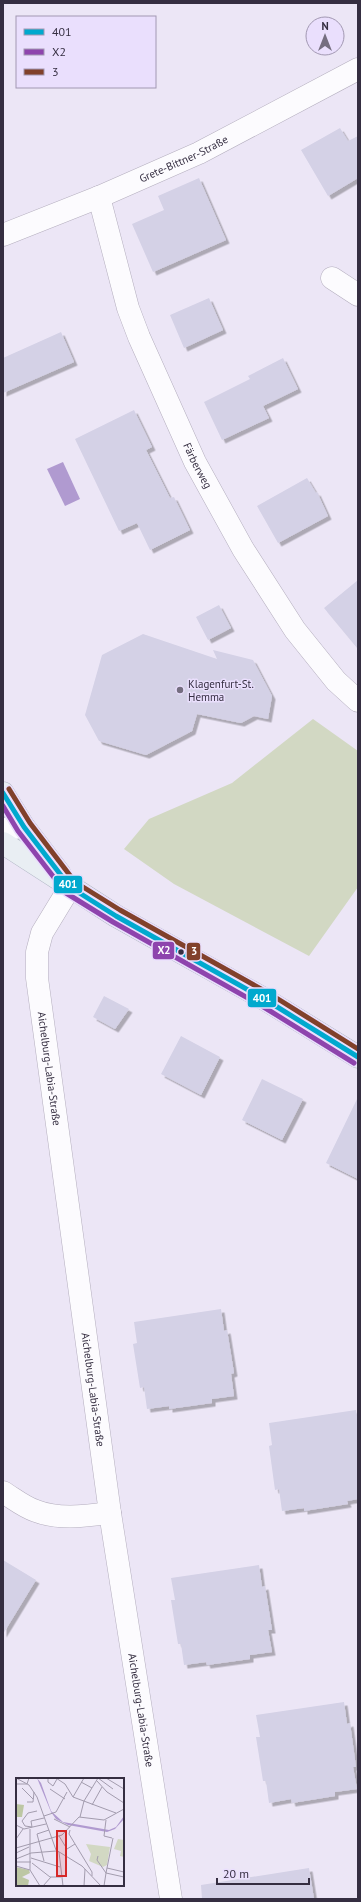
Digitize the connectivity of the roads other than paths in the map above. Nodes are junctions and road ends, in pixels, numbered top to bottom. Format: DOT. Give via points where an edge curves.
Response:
graph roads {
  1 [pos="358,69"];
  2 [pos="99,197"];
  3 [pos="3,235"];
  4 [pos="332,278"];
  5 [pos="358,295"];
  6 [pos="358,701"];
  7 [pos="3,793"];
  8 [pos="14,828"];
  9 [pos="3,843"];
  10 [pos="70,887"];
  11 [pos="358,1057"];
  12 [pos="3,1492"];
  13 [pos="110,1513"];
  14 [pos="171,1899"];
  1 -- 2 [label="street, Grete-Bittner-Straße" via="199,153"];
  2 -- 3 [label="street, Grete-Bittner-Straße"];
  2 -- 6 [label="street, Färberweg" via="136,330 195,462 243,549 295,630 336,681"];
  4 -- 5 [label="street"];
  7 -- 8 [label="main road"];
  8 -- 10 [label="main road"];
  9 -- 10 [label="main road"];
  10 -- 11 [label="main road" via="116,916 266,1000"];
  10 -- 13 [label="street, Aichelburg-Labia-Straße" via="42,933 37,952 37,978"];
  12 -- 13 [label="street" via="36,1511 60,1516"];
  13 -- 14 [label="street, Aichelburg-Labia-Straße"];
}
